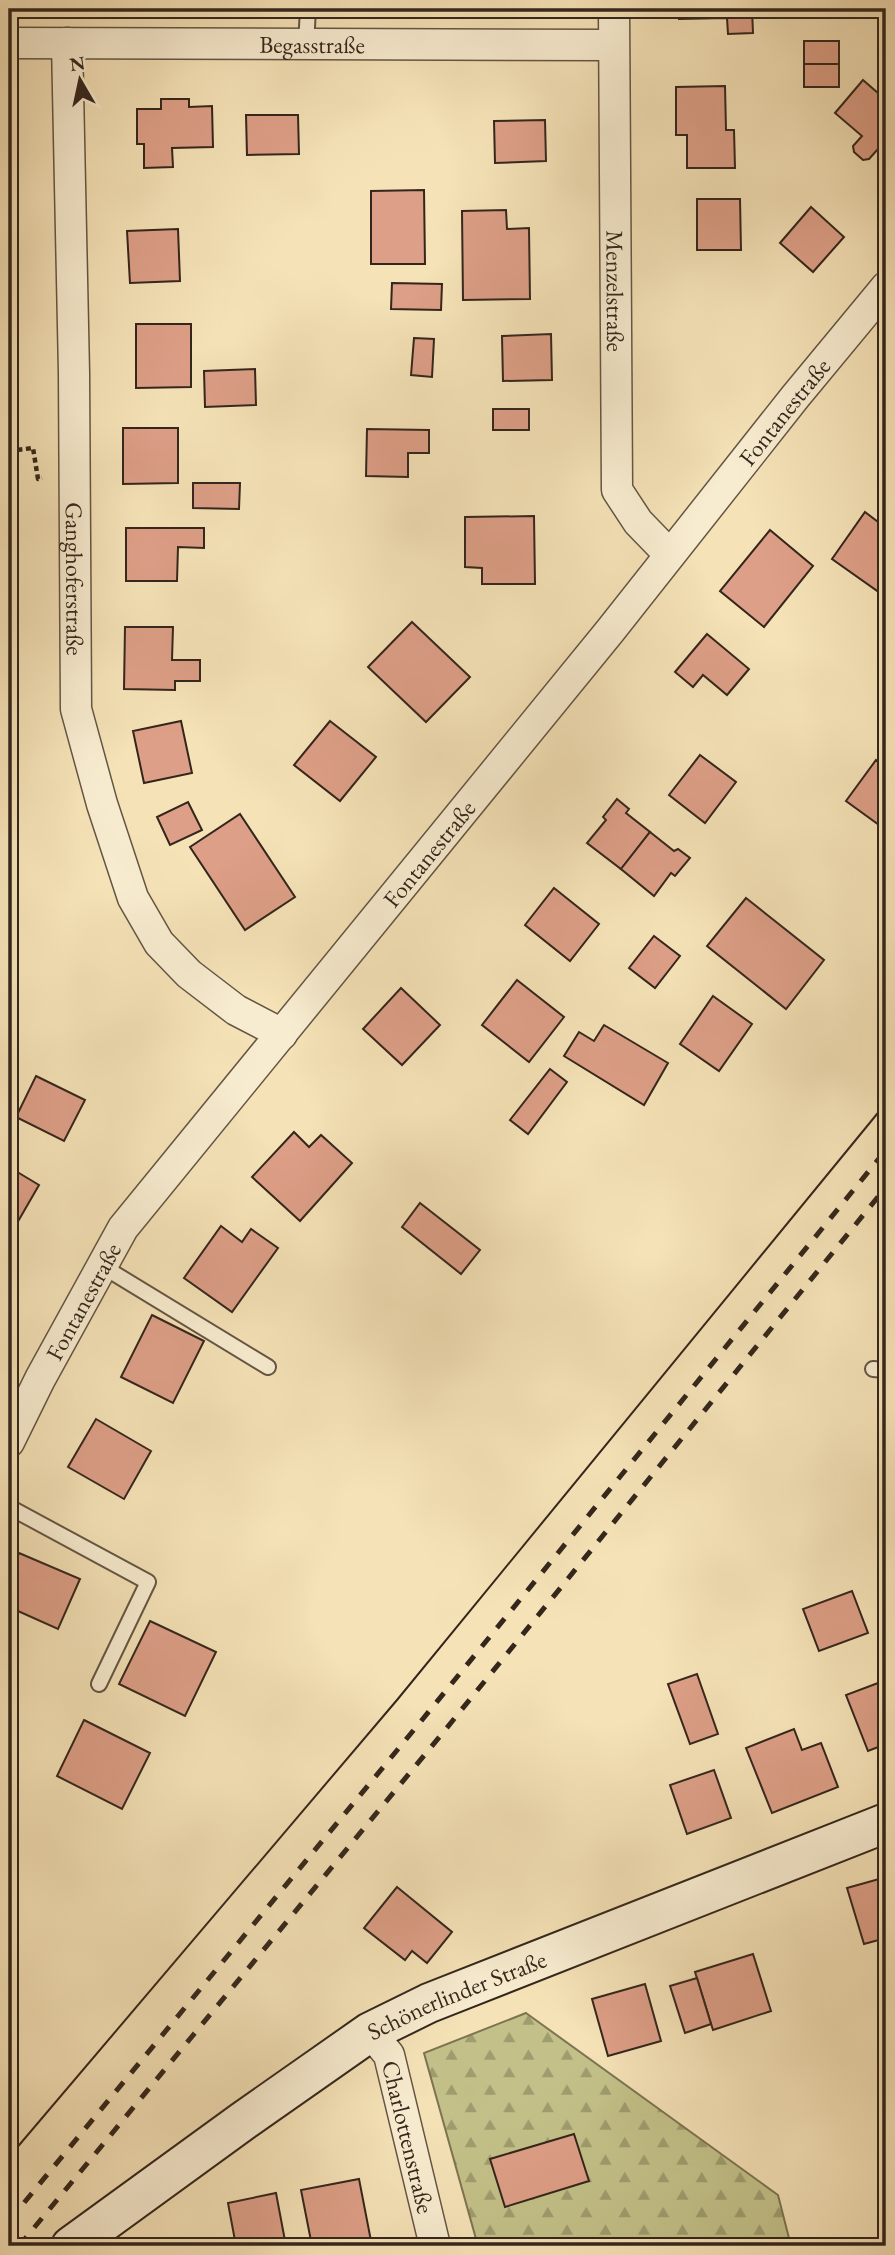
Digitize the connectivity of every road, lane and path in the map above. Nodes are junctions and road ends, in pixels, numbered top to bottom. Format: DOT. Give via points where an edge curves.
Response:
graph roads {
  1 [pos="308,9"];
  2 [pos="614,9"];
  3 [pos="9,43"];
  4 [pos="67,43"];
  5 [pos="306,45"];
  6 [pos="613,45"];
  7 [pos="886,287"];
  8 [pos="669,554"];
  9 [pos="282,1034"];
  10 [pos="102,1266"];
  11 [pos="268,1367"];
  12 [pos="9,1442"];
  13 [pos="9,1507"];
  14 [pos="99,1684"];
  15 [pos="886,1823"];
  16 [pos="369,2032"];
  17 [pos="71,2246"];
  18 [pos="435,2246"];
  1 -- 5 [label="lane"];
  2 -- 6 [label="street, Menzelstraße"];
  3 -- 4 [label="street, Begasstraße"];
  4 -- 5 [label="street, Begasstraße"];
  4 -- 9 [label="street, Ganghoferstraße" via="76,709 133,898 159,943 236,1010"];
  5 -- 6 [label="street, Begasstraße"];
  6 -- 8 [label="street, Menzelstraße" via="617,490 638,523"];
  7 -- 8 [label="street, Fontanestraße"];
  8 -- 9 [label="street, Fontanestraße"];
  9 -- 10 [label="street, Fontanestraße" via="128,1222"];
  10 -- 11 [label="lane"];
  10 -- 12 [label="street, Fontanestraße"];
  13 -- 14 [label="lane" via="148,1582"];
  15 -- 16 [label="street, Schönerlinder Straße" via="429,2003"];
  16 -- 17 [label="street, Schönerlinder Straße"];
  16 -- 18 [label="street, Charlottenstraße" via="388,2055"];
}
